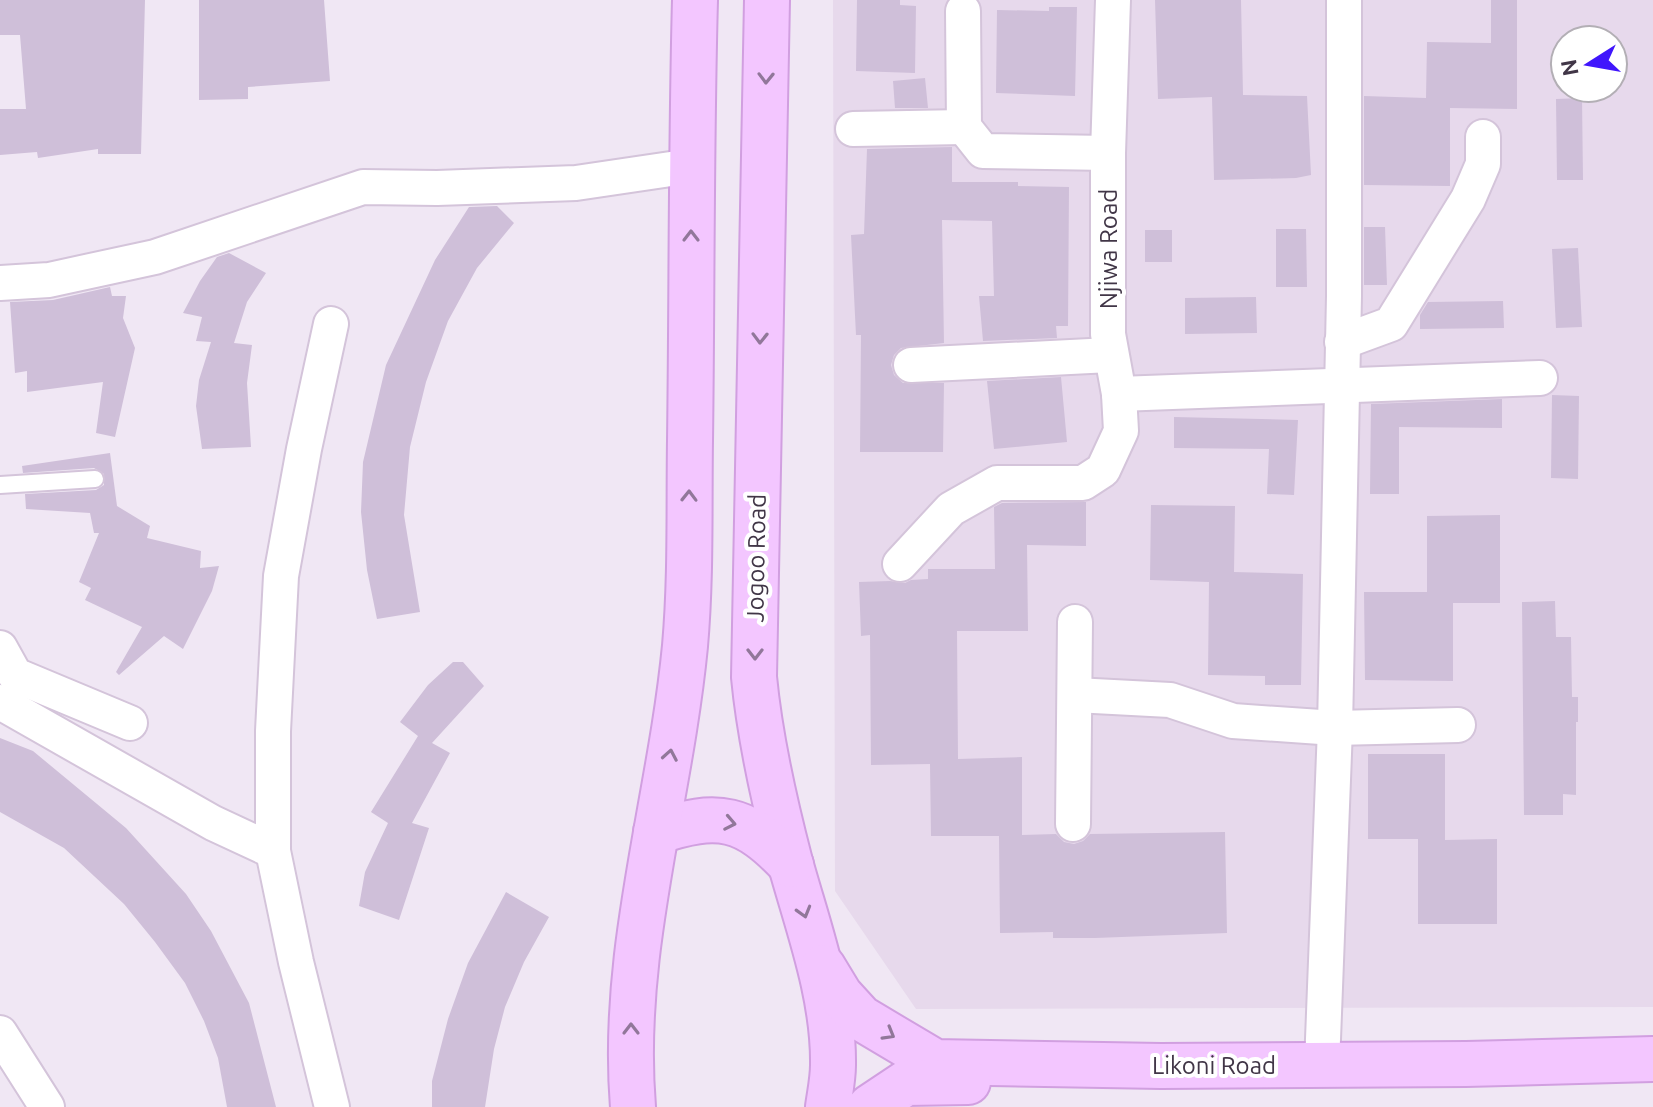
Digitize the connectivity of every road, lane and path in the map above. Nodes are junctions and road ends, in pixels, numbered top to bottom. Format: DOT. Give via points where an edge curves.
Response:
graph roads {
  1 [pos="695,0"];
  2 [pos="767,0"];
  3 [pos="1113,0"];
  4 [pos="1344,0"];
  5 [pos="963,11"];
  6 [pos="964,127"];
  7 [pos="853,129"];
  8 [pos="1483,137"];
  9 [pos="1108,153"];
  10 [pos="691,166"];
  11 [pos="0,283"];
  12 [pos="331,324"];
  13 [pos="1342,342"];
  14 [pos="1110,355"];
  15 [pos="911,365"];
  16 [pos="1540,378"];
  17 [pos="1342,384"];
  18 [pos="1119,394"];
  19 [pos="95,479"];
  20 [pos="0,485"];
  21 [pos="900,564"];
  22 [pos="1075,622"];
  23 [pos="0,648"];
  24 [pos="1075,695"];
  25 [pos="0,702"];
  26 [pos="130,723"];
  27 [pos="1458,725"];
  28 [pos="1335,728"];
  29 [pos="1073,824"];
  30 [pos="656,832"];
  31 [pos="273,851"];
  32 [pos="791,865"];
  33 [pos="818,959"];
  34 [pos="5,1050"];
  35 [pos="1653,1059"];
  36 [pos="1322,1065"];
  37 [pos="1653,1077"];
  38 [pos="47,1107"];
  39 [pos="332,1107"];
  40 [pos="633,1107"];
  41 [pos="828,1107"];
  42 [pos="870,1107"];
  1 -- 10 [label="main road"];
  2 -- 32 [label="main road, Jogoo Road, one-way" via="754,677 769,776"];
  3 -- 9 [label="street, Njiwa Road"];
  4 -- 13 [label="street"];
  5 -- 6 [label="street"];
  6 -- 7 [label="street"];
  6 -- 9 [label="street" via="983,151"];
  8 -- 13 [label="street" via="1483,164 1468,199 1391,324"];
  9 -- 14 [label="street, Njiwa Road"];
  10 -- 11 [label="street" via="576,183 363,187 155,257 49,280"];
  30 -- 10 [label="main road, one-way" via="685,644"];
  12 -- 31 [label="street" via="281,576"];
  13 -- 17 [label="street"];
  14 -- 15 [label="street"];
  14 -- 18 [label="street, Njiwa Road"];
  16 -- 17 [label="street"];
  17 -- 18 [label="street"];
  17 -- 28 [label="street"];
  18 -- 21 [label="street, Njiwa Road" via="1121,431 1103,470 1083,483 997,483 951,509"];
  19 -- 20 [label="lane"];
  22 -- 24 [label="street"];
  23 -- 26 [label="street" via="15,675"];
  24 -- 28 [label="street" via="1170,700 1233,721"];
  24 -- 29 [label="street"];
  25 -- 31 [label="street" via="213,823"];
  27 -- 28 [label="street"];
  28 -- 36 [label="street"];
  30 -- 32 [label="main road, one-way" via="712,820 733,822 750,828"];
  40 -- 30 [label="main road, one-way" via="634,969"];
  31 -- 39 [label="street"];
  32 -- 33 [label="main road, Jogoo Road, one-way"];
  33 -- 36 [label="main road, Likoni Road, one-way" via="861,1018 935,1062"];
  33 -- 41 [label="main road, Jogoo Road" via="833,1064"];
  34 -- 38 [label="street"];
  35 -- 36 [label="main road, Likoni Road"];
  37 -- 42 [label="main road, Likoni Road" via="1547,1082 906,1083"];
}
